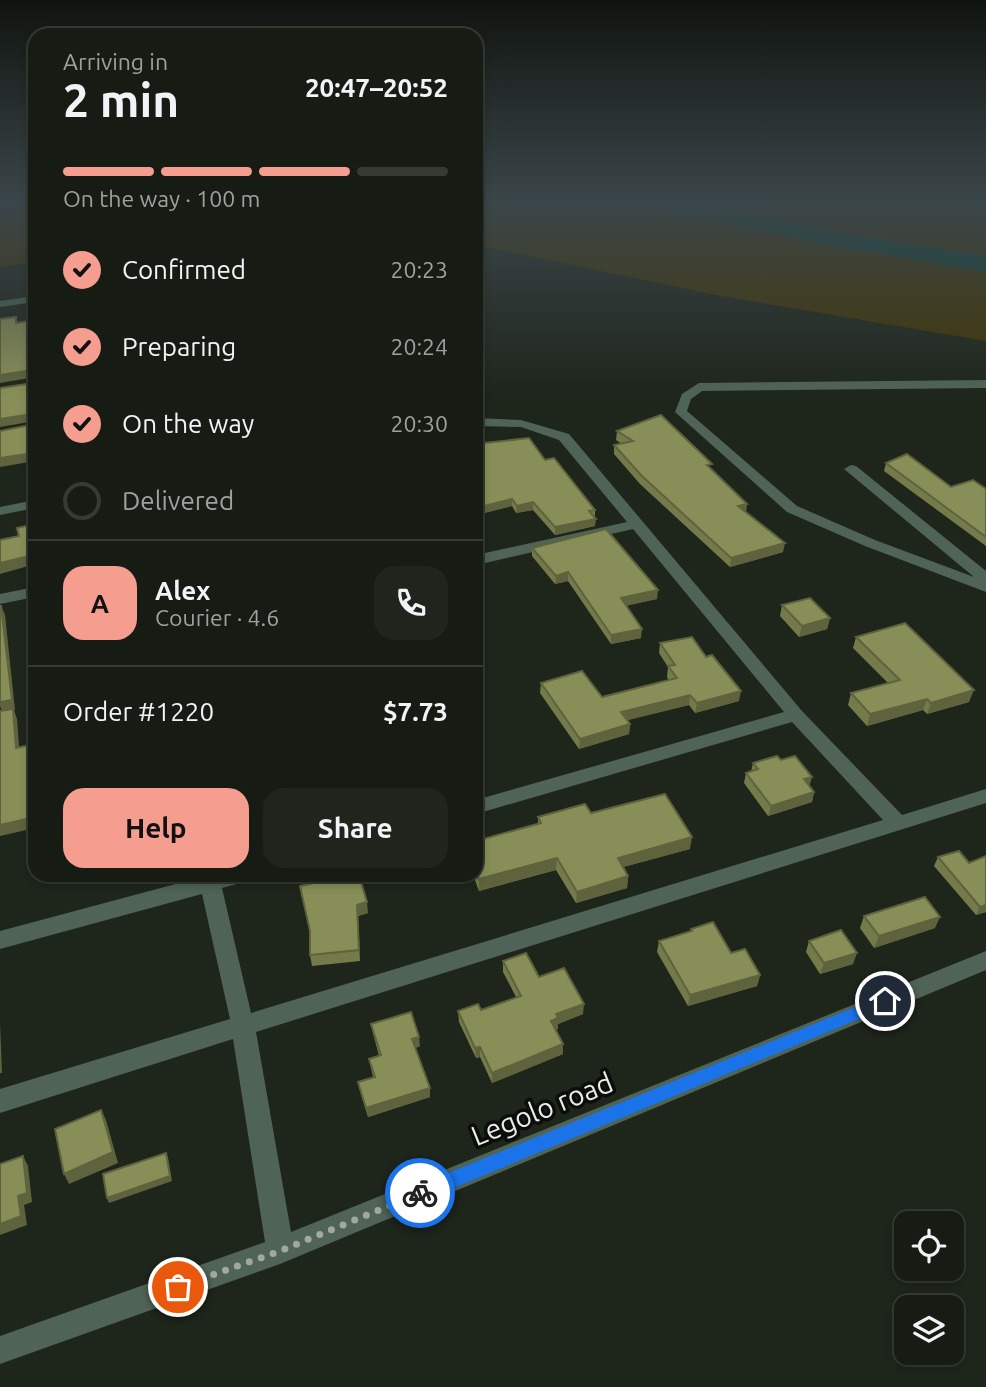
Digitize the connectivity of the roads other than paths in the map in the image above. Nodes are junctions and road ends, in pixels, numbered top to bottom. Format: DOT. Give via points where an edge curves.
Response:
graph roads {
  1 [pos="28,300"];
  2 [pos="0,304"];
  3 [pos="986,384"];
  4 [pos="483,422"];
  5 [pos="851,469"];
  6 [pos="28,506"];
  7 [pos="0,511"];
  8 [pos="636,524"];
  9 [pos="483,558"];
  10 [pos="986,579"];
  11 [pos="986,587"];
  12 [pos="28,593"];
  13 [pos="0,599"];
  14 [pos="796,715"];
  15 [pos="986,796"];
  16 [pos="483,805"];
  17 [pos="899,824"];
  18 [pos="199,882"];
  19 [pos="210,882"];
  20 [pos="0,940"];
  21 [pos="986,960"];
  22 [pos="243,1026"];
  23 [pos="0,1101"];
  24 [pos="280,1251"];
  25 [pos="0,1350"];
  1 -- 2 [label="street"];
  3 -- 11 [label="street" via="719,385 689,393 681,412 792,509"];
  4 -- 8 [label="street" via="541,426 564,437"];
  5 -- 10 [label="street"];
  6 -- 7 [label="street"];
  8 -- 9 [label="street"];
  8 -- 14 [label="street"];
  12 -- 13 [label="street"];
  14 -- 16 [label="street"];
  14 -- 17 [label="street"];
  15 -- 17 [label="street"];
  17 -- 22 [label="street"];
  18 -- 20 [label="street"];
  19 -- 22 [label="street"];
  21 -- 24 [label="street, Legolo road"];
  22 -- 23 [label="street"];
  22 -- 24 [label="street"];
  24 -- 25 [label="street, Legolo road"];
}
